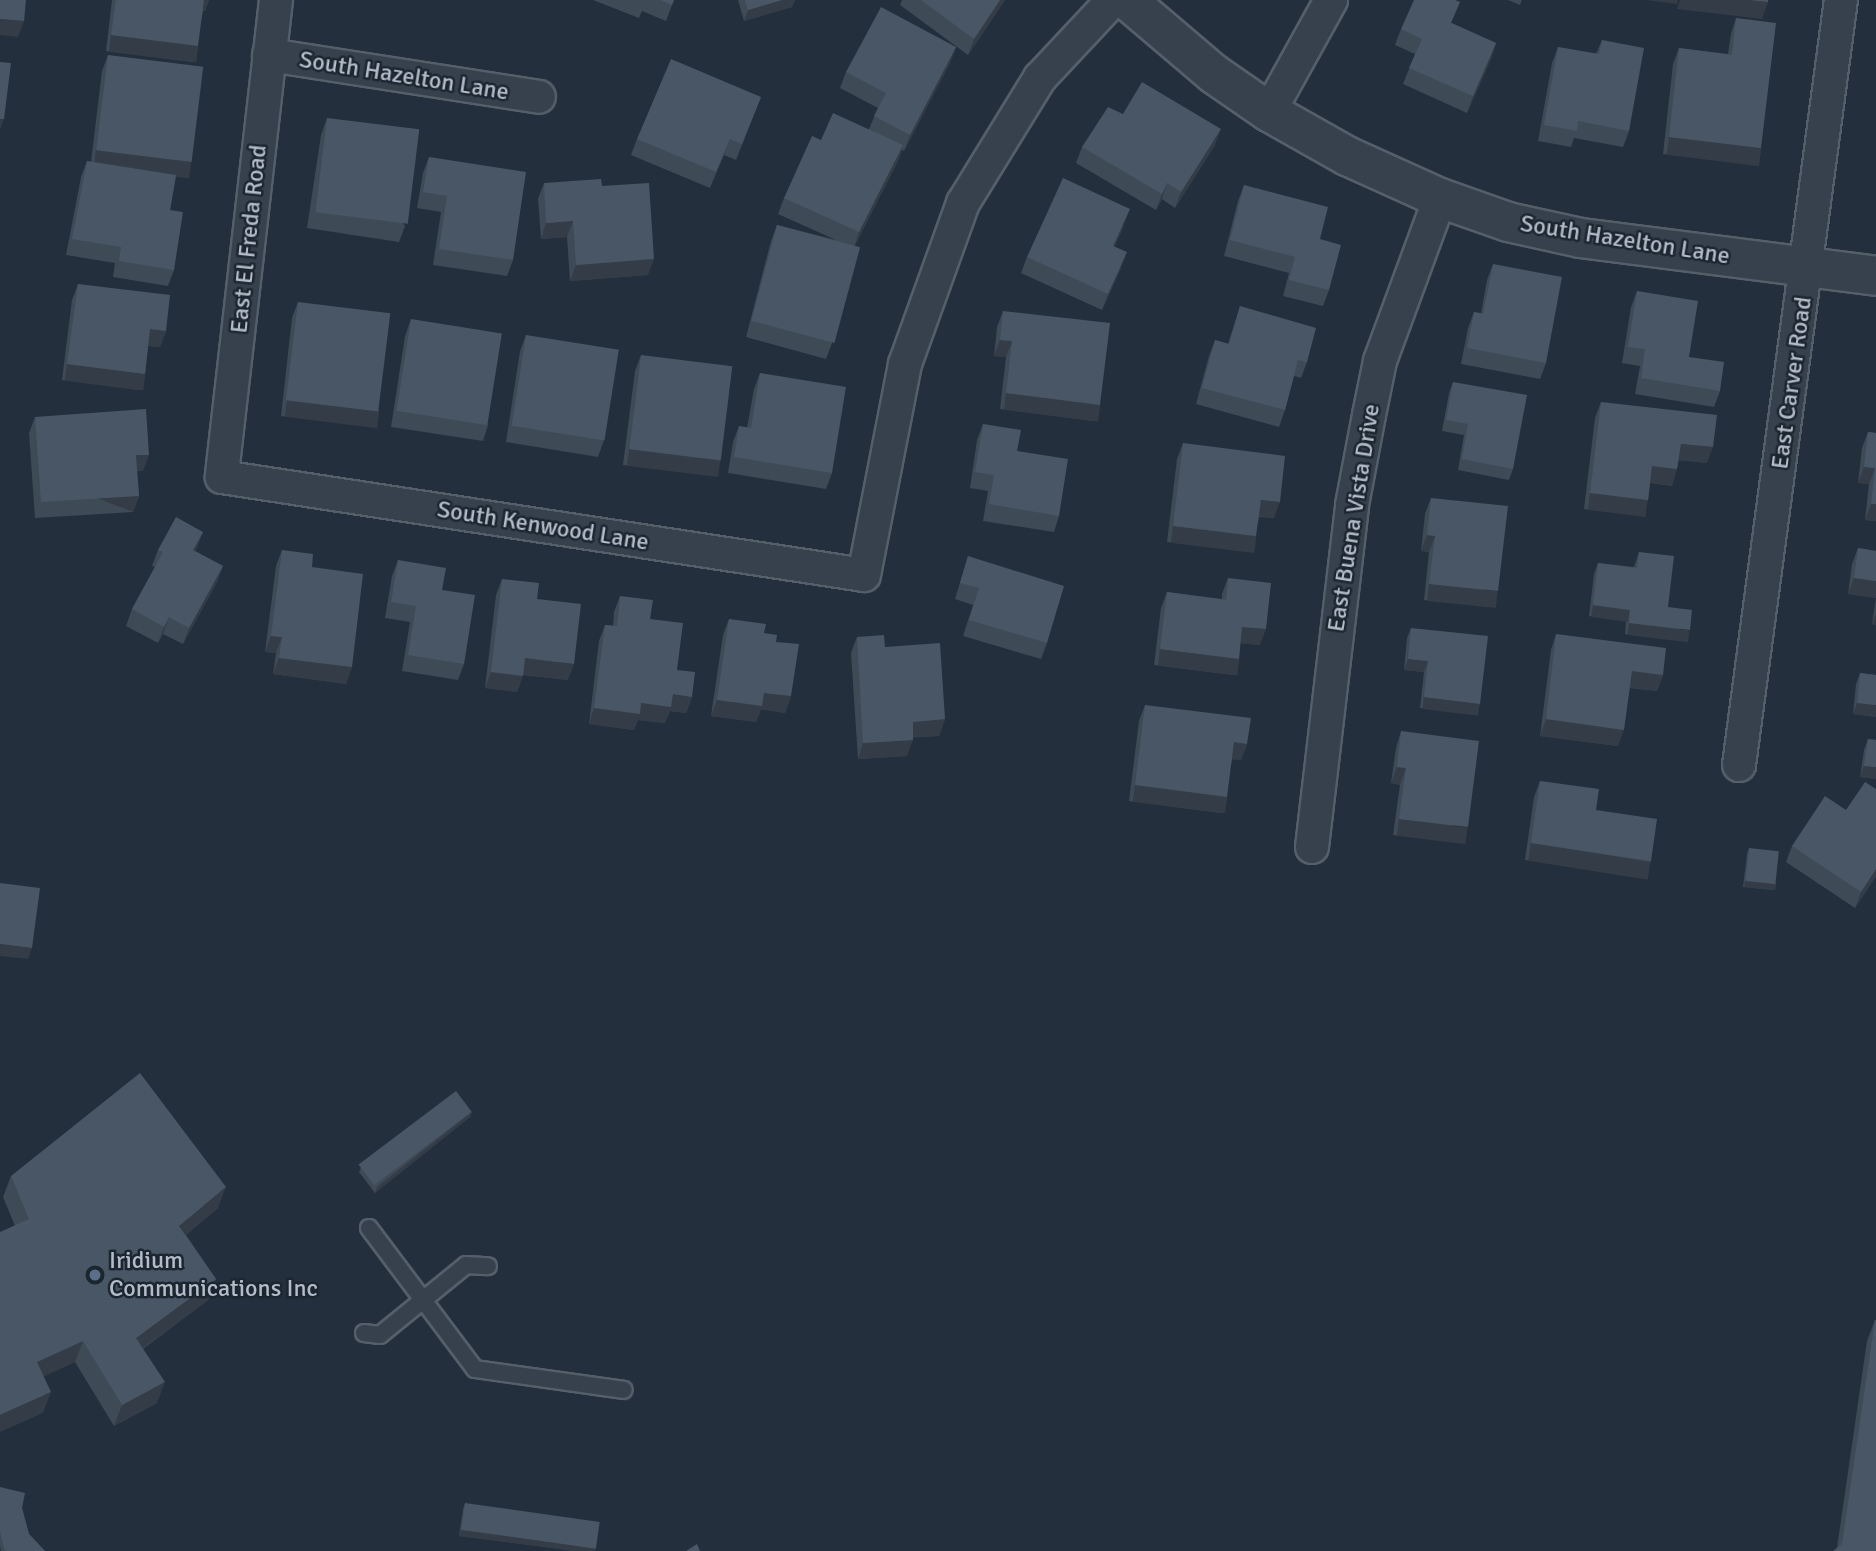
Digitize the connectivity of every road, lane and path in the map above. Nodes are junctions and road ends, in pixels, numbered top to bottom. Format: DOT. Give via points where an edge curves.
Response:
graph roads {
  1 [pos="276,0"];
  2 [pos="1113,0"];
  3 [pos="1127,0"];
  4 [pos="1331,0"];
  5 [pos="1841,0"];
  6 [pos="269,55"];
  7 [pos="539,97"];
  8 [pos="1269,112"];
  9 [pos="1440,198"];
  10 [pos="1808,267"];
  11 [pos="1876,276"];
  12 [pos="222,478"];
  13 [pos="1739,765"];
  14 [pos="1312,847"];
  15 [pos="369,1228"];
  16 [pos="488,1266"];
  17 [pos="423,1300"];
  18 [pos="364,1333"];
  19 [pos="624,1390"];
  1 -- 6 [label="street, East El Freda Road"];
  2 -- 12 [label="street, South Kenwood Lane" via="1041,78 963,203 905,364 864,575"];
  3 -- 8 [label="street, South Hazelton Lane" via="1214,74"];
  4 -- 8 [label="street"];
  5 -- 10 [label="street, East Carver Road"];
  6 -- 7 [label="street, South Hazelton Lane"];
  6 -- 12 [label="street, East El Freda Road"];
  8 -- 9 [label="street, South Hazelton Lane" via="1347,156"];
  9 -- 10 [label="street, South Hazelton Lane" via="1508,222 1581,238"];
  9 -- 14 [label="street, East Buena Vista Drive" via="1380,361 1371,401 1352,505"];
  10 -- 11 [label="street, South Hazelton Lane"];
  10 -- 13 [label="street, East Carver Road"];
  15 -- 17 [label="lane"];
  16 -- 17 [label="lane" via="466,1265"];
  17 -- 18 [label="lane" via="380,1335"];
  17 -- 19 [label="lane" via="475,1369"];
}
